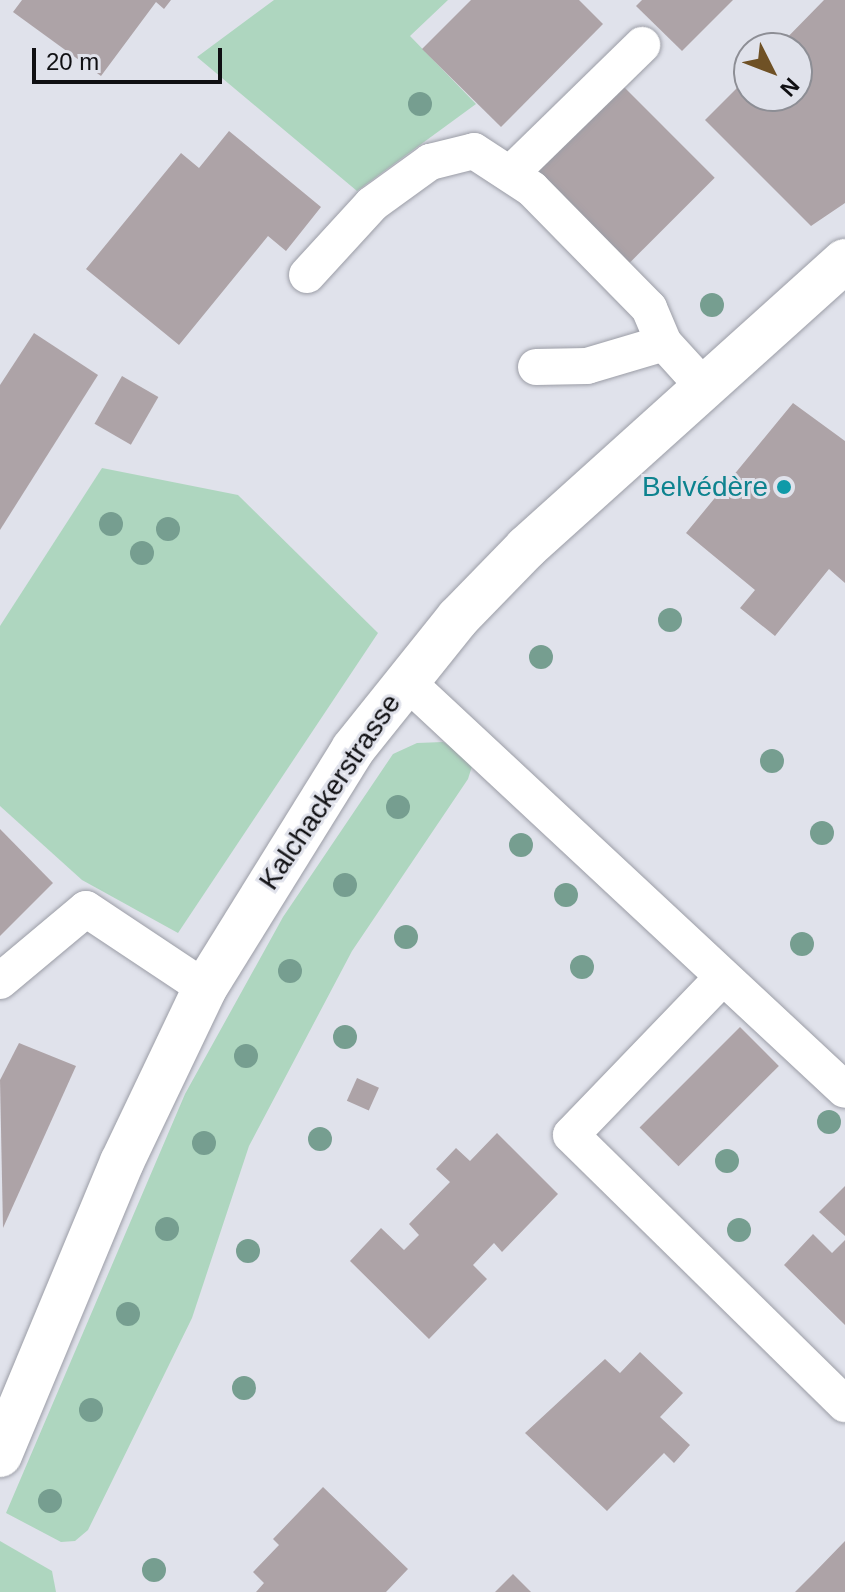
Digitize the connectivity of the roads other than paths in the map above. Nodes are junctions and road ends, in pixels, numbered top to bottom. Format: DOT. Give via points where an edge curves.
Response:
graph roads {
  1 [pos="642,45"];
  2 [pos="512,172"];
  3 [pos="845,261"];
  4 [pos="307,275"];
  5 [pos="664,343"];
  6 [pos="536,367"];
  7 [pos="704,387"];
  8 [pos="405,680"];
  9 [pos="723,977"];
  10 [pos="0,981"];
  11 [pos="205,988"];
  12 [pos="845,1090"];
  13 [pos="845,1404"];
  14 [pos="0,1455"];
  1 -- 2 [label="lane"];
  2 -- 4 [label="lane" via="474,151 430,162 372,204"];
  2 -- 5 [label="lane" via="649,308"];
  3 -- 7 [label="street, Kalchackerstrasse"];
  5 -- 6 [label="lane" via="587,366"];
  5 -- 7 [label="lane"];
  7 -- 8 [label="street, Kalchackerstrasse" via="577,498"];
  8 -- 9 [label="lane"];
  8 -- 11 [label="street, Kalchackerstrasse" via="298,829"];
  9 -- 12 [label="lane"];
  9 -- 13 [label="lane" via="571,1135"];
  10 -- 11 [label="lane" via="86,909"];
  11 -- 14 [label="street, Kalchackerstrasse" via="122,1162"];
}
